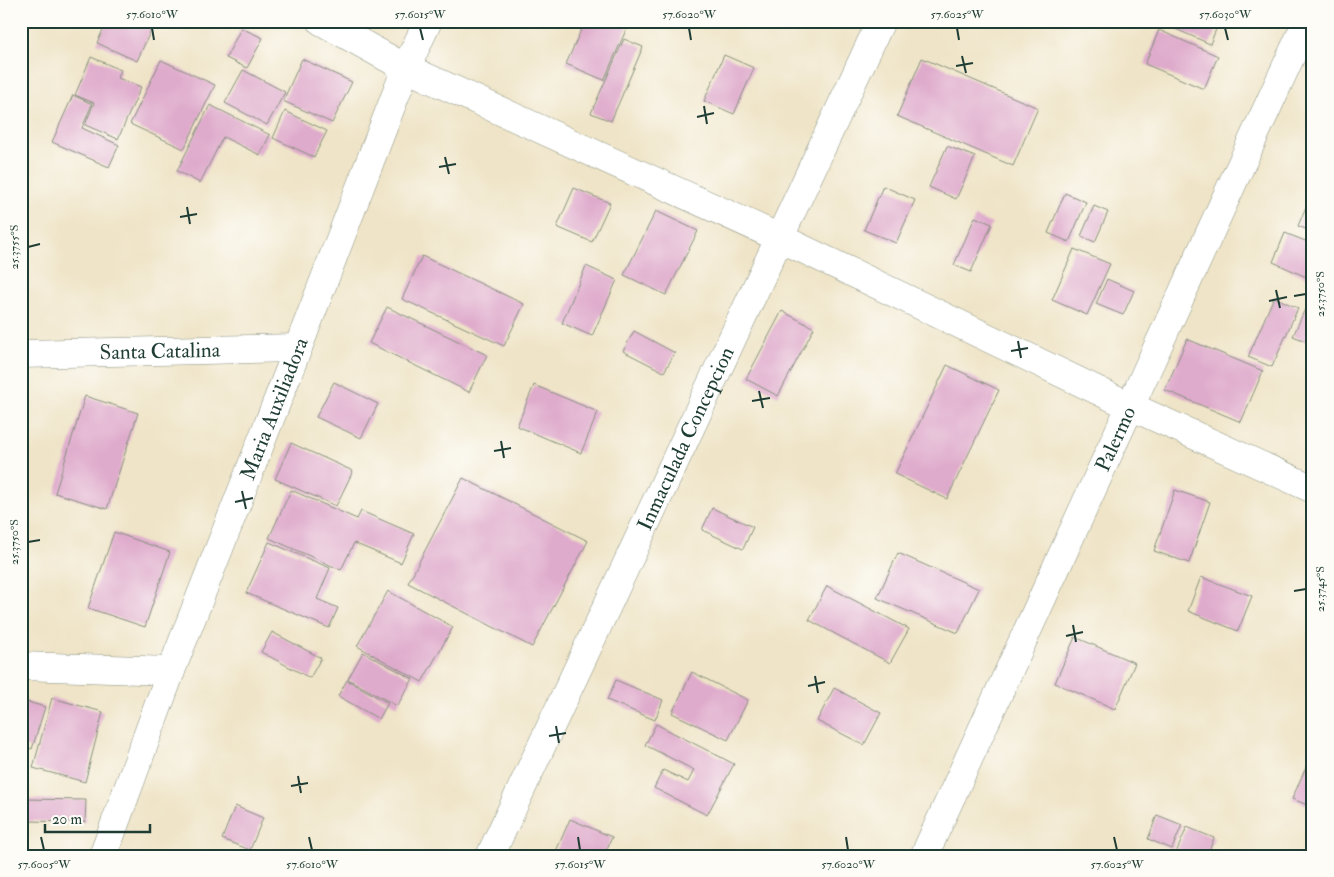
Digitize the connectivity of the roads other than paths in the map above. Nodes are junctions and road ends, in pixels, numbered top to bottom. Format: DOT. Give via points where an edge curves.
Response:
graph roads {
  1 [pos="321,21"];
  2 [pos="428,21"];
  3 [pos="881,21"];
  4 [pos="1307,21"];
  5 [pos="406,68"];
  6 [pos="780,238"];
  7 [pos="298,348"];
  8 [pos="21,354"];
  9 [pos="1130,406"];
  10 [pos="1313,489"];
  11 [pos="21,666"];
  12 [pos="171,671"];
  13 [pos="103,856"];
  14 [pos="490,856"];
  15 [pos="924,856"];
  1 -- 5 [label="street"];
  2 -- 5 [label="street, Maria Auxiliadora"];
  3 -- 6 [label="street, Inmaculada Concepcion"];
  4 -- 9 [label="street, Palermo"];
  5 -- 6 [label="street"];
  5 -- 7 [label="street, Maria Auxiliadora"];
  6 -- 9 [label="street"];
  6 -- 14 [label="street, Inmaculada Concepcion"];
  7 -- 8 [label="street, Santa Catalina"];
  7 -- 12 [label="street, Maria Auxiliadora"];
  9 -- 10 [label="street"];
  9 -- 15 [label="street, Palermo"];
  11 -- 12 [label="street"];
  12 -- 13 [label="street, Maria Auxiliadora"];
}
